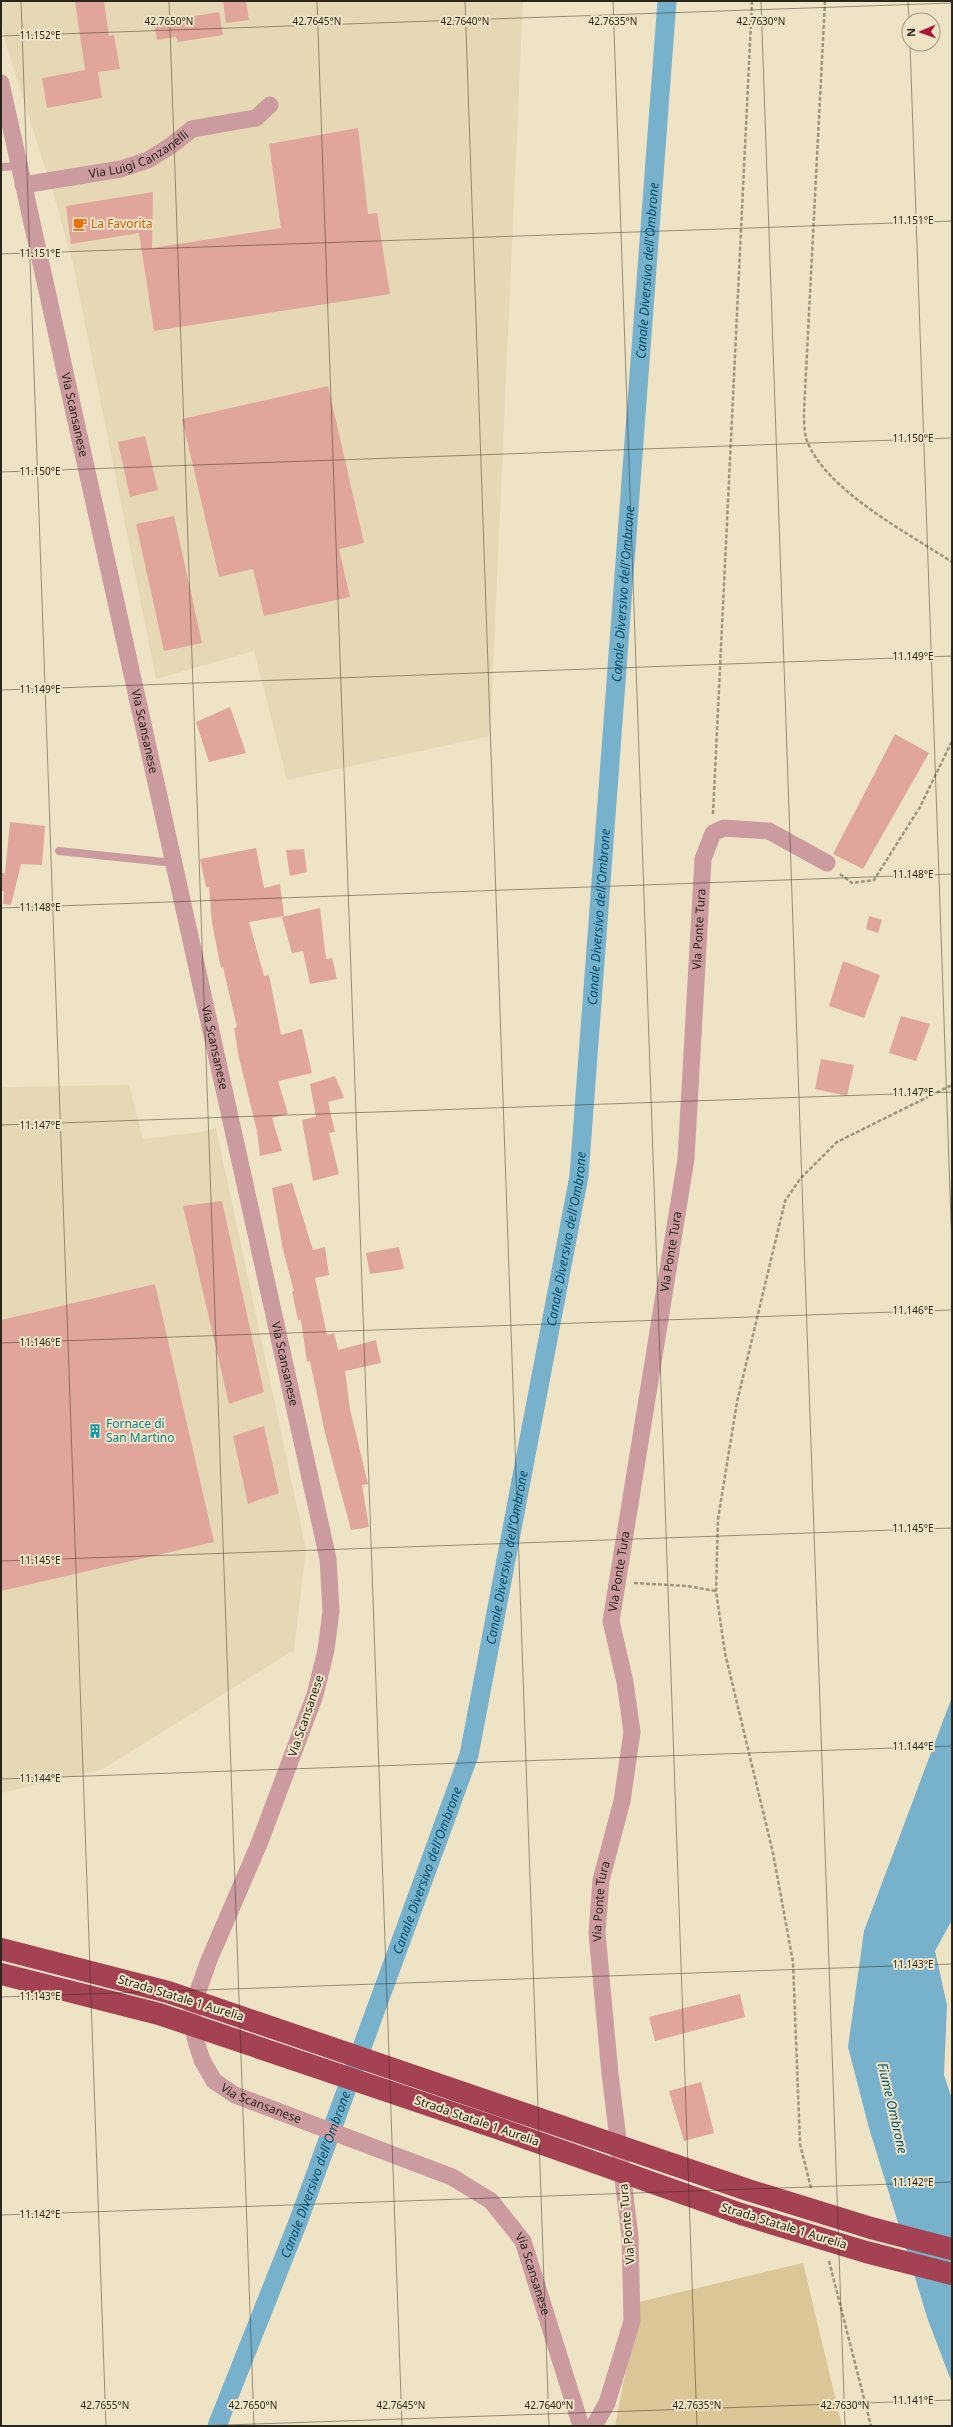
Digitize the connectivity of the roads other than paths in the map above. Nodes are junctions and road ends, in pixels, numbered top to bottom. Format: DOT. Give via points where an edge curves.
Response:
graph roads {
  1 [pos="2,90"];
  2 [pos="270,105"];
  3 [pos="19,166"];
  4 [pos="1,167"];
  5 [pos="23,185"];
  6 [pos="59,851"];
  7 [pos="174,863"];
  8 [pos="827,863"];
  9 [pos="1,1949"];
  10 [pos="1,1974"];
  11 [pos="952,2249"];
  12 [pos="952,2274"];
  13 [pos="581,2426"];
  14 [pos="594,2426"];
  1 -- 3 [label="street, Via Scansanese"];
  2 -- 5 [label="street, Via Luigi Canzanelli" via="256,118 192,129 148,160 121,169"];
  3 -- 4 [label="lane"];
  3 -- 5 [label="street, Via Scansanese"];
  5 -- 7 [label="street, Via Scansanese"];
  6 -- 7 [label="lane"];
  7 -- 13 [label="street, Via Scansanese" via="328,1559 331,1611 326,1650 315,1695 259,1844 209,1960 192,2008 197,2046 214,2081 235,2095 452,2177 491,2201 524,2241"];
  8 -- 14 [label="street, Via Ponte Tura" via="769,831 718,831 703,860 686,1159 611,1621 625,1682 632,1732 622,1801 601,1880 597,1933 610,2074 630,2236 632,2321 607,2404"];
  9 -- 11 [label="highway, Strada Statale 1 Aurelia" via="168,1992 748,2190 871,2228"];
  10 -- 12 [label="highway, Strada Statale 1 Aurelia" via="160,2014 493,2126 741,2214 866,2252"];
}
